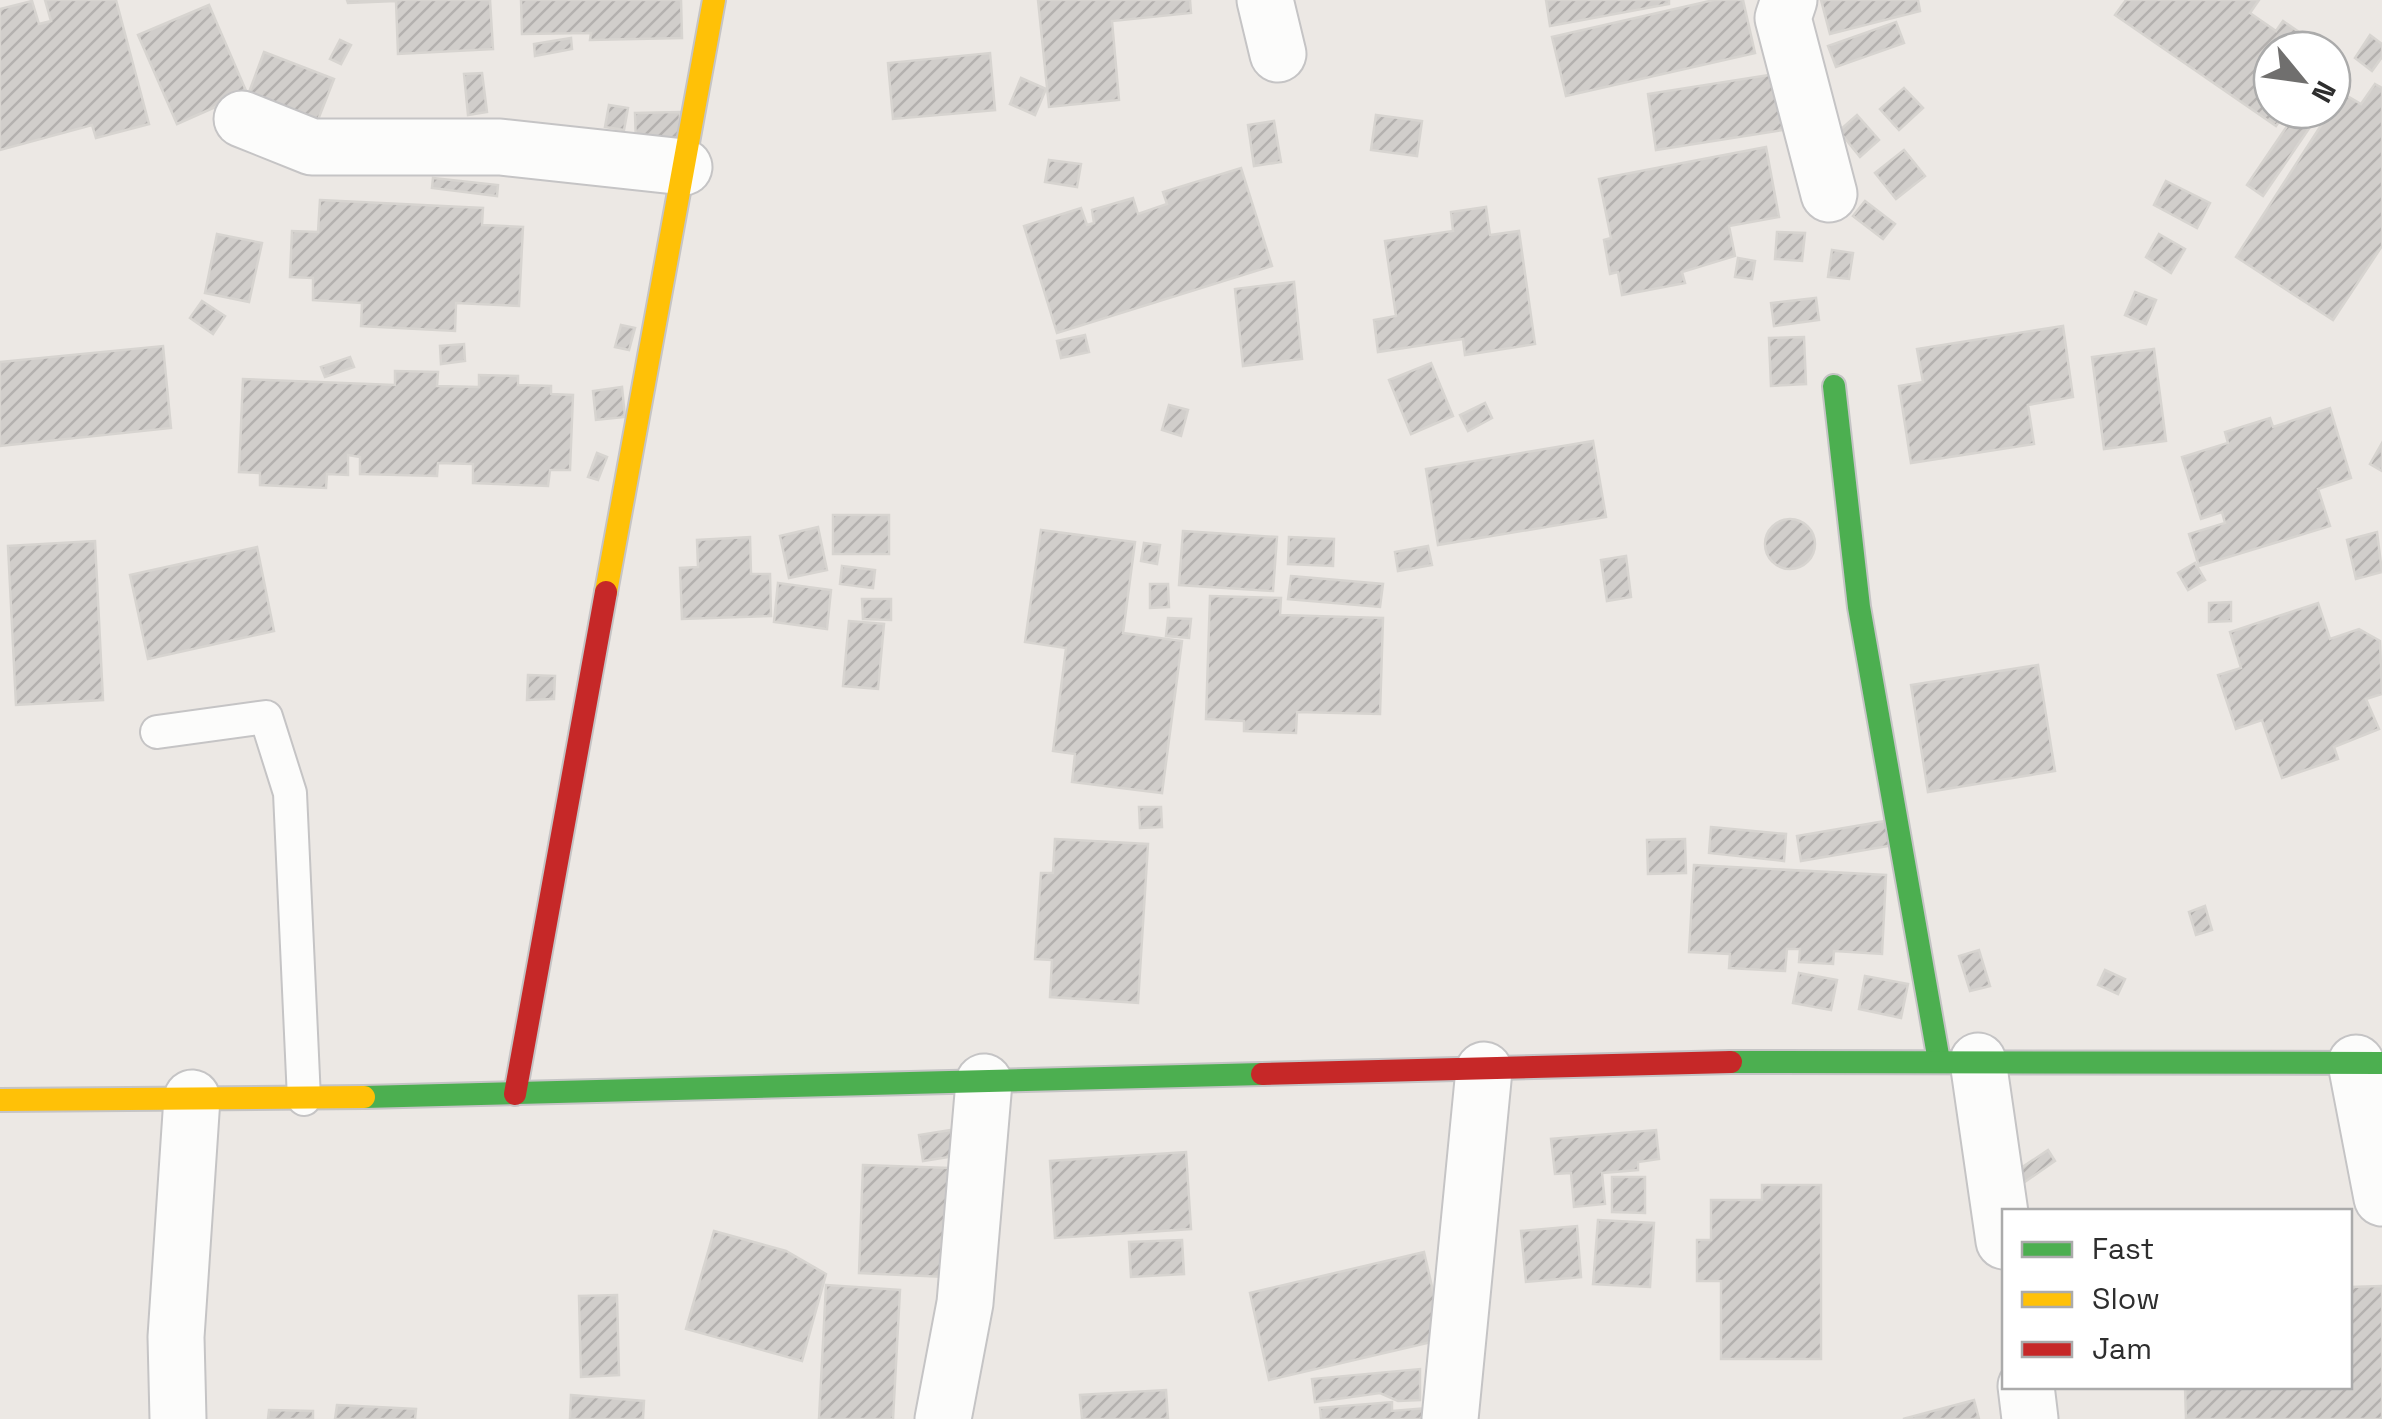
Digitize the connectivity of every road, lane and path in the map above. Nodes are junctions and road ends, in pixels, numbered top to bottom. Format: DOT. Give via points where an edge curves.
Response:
graph roads {
  1 [pos="714,0"];
  2 [pos="1266,0"];
  3 [pos="1790,0"];
  4 [pos="1278,54"];
  5 [pos="242,119"];
  6 [pos="684,168"];
  7 [pos="1829,194"];
  8 [pos="1834,386"];
  9 [pos="157,732"];
  10 [pos="1958,1061"];
  11 [pos="2369,1063"];
  12 [pos="1484,1070"];
  13 [pos="984,1082"];
  14 [pos="515,1094"];
  15 [pos="192,1098"];
  16 [pos="304,1099"];
  17 [pos="0,1100"];
  18 [pos="2382,1198"];
  19 [pos="2002,1234"];
  20 [pos="2026,1389"];
  21 [pos="178,1419"];
  22 [pos="944,1419"];
  23 [pos="1450,1419"];
  24 [pos="2030,1419"];
  1 -- 6 [label="street"];
  2 -- 4 [label="street"];
  3 -- 7 [label="street" via="1784,18"];
  5 -- 6 [label="street" via="312,147 500,148"];
  6 -- 14 [label="street"];
  8 -- 10 [label="street" via="1859,606"];
  9 -- 16 [label="lane" via="266,717 290,792"];
  10 -- 11 [label="street"];
  10 -- 12 [label="street"];
  10 -- 19 [label="street"];
  11 -- 18 [label="street"];
  12 -- 13 [label="street"];
  12 -- 23 [label="street"];
  13 -- 14 [label="street"];
  13 -- 22 [label="street" via="965,1303"];
  14 -- 16 [label="street"];
  15 -- 16 [label="street"];
  15 -- 17 [label="street"];
  15 -- 21 [label="street" via="176,1337"];
  20 -- 24 [label="street"];
}
